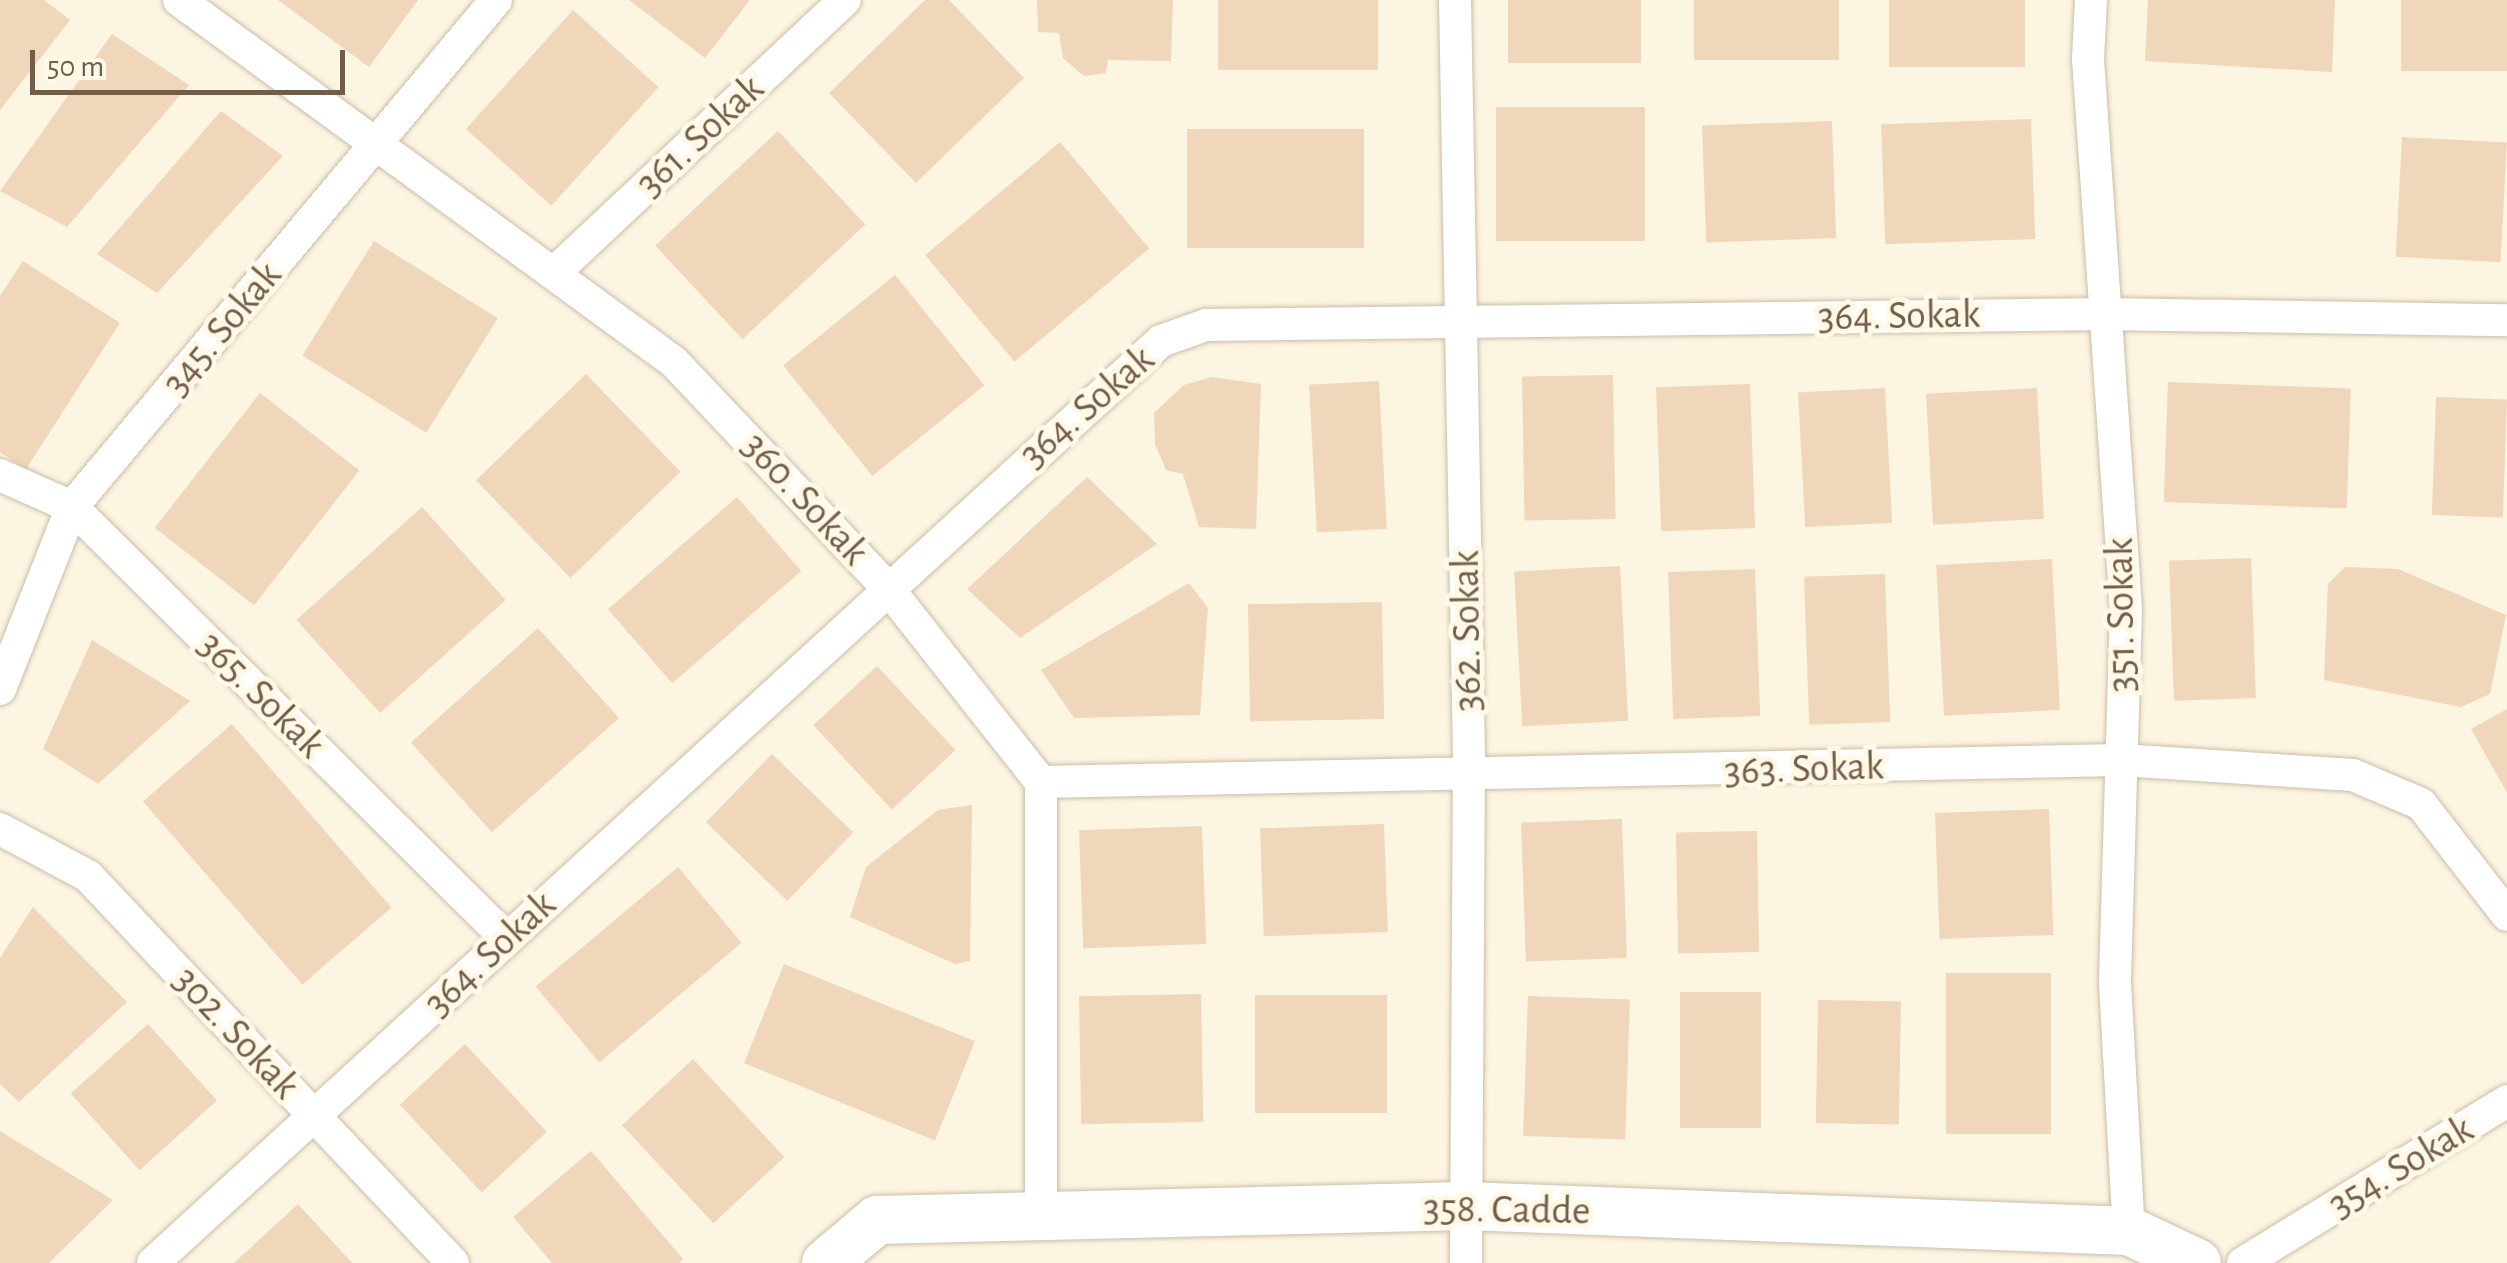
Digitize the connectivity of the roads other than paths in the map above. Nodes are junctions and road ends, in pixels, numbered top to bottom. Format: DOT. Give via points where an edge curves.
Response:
graph roads {
  1 [pos="179,0"];
  2 [pos="496,0"];
  3 [pos="845,0"];
  4 [pos="1456,0"];
  5 [pos="2091,0"];
  6 [pos="378,142"];
  7 [pos="554,273"];
  8 [pos="2106,314"];
  9 [pos="2507,320"];
  10 [pos="1461,322"];
  11 [pos="0,475"];
  12 [pos="72,508"];
  13 [pos="886,586"];
  14 [pos="0,689"];
  15 [pos="2121,760"];
  16 [pos="1468,778"];
  17 [pos="1041,782"];
  18 [pos="0,829"];
  19 [pos="2507,915"];
  20 [pos="506,938"];
  21 [pos="2507,1102"];
  22 [pos="314,1116"];
  23 [pos="1466,1206"];
  24 [pos="1040,1216"];
  25 [pos="2129,1231"];
  26 [pos="153,1263"];
  27 [pos="453,1263"];
  28 [pos="826,1263"];
  29 [pos="1466,1263"];
  30 [pos="2197,1263"];
  31 [pos="2243,1263"];
  1 -- 6 [label="street, 360. Sokak"];
  2 -- 6 [label="street, 345. Sokak"];
  3 -- 7 [label="street, 361. Sokak"];
  4 -- 10 [label="street, 362. Sokak"];
  5 -- 8 [label="street, 351. Sokak"];
  6 -- 7 [label="street, 360. Sokak"];
  6 -- 12 [label="street, 345. Sokak"];
  7 -- 13 [label="street, 360. Sokak" via="674,362"];
  8 -- 9 [label="street, 364. Sokak"];
  8 -- 10 [label="street, 364. Sokak"];
  8 -- 15 [label="street, 351. Sokak" via="2126,609"];
  10 -- 13 [label="street, 364. Sokak" via="1206,325 1161,341"];
  10 -- 16 [label="street, 362. Sokak"];
  11 -- 12 [label="street, 365. Sokak"];
  12 -- 14 [label="street, 345. Sokak"];
  12 -- 20 [label="street, 365. Sokak"];
  13 -- 17 [label="street, 360. Sokak"];
  13 -- 20 [label="street, 364. Sokak"];
  15 -- 16 [label="street, 363. Sokak"];
  15 -- 19 [label="street, 363. Sokak" via="2353,775 2421,804"];
  15 -- 25 [label="street, 351. Sokak" via="2115,982"];
  16 -- 17 [label="street, 363. Sokak"];
  16 -- 23 [label="street, 362. Sokak"];
  17 -- 24 [label="street"];
  18 -- 22 [label="street, 302. Sokak" via="88,876"];
  20 -- 22 [label="street, 364. Sokak"];
  21 -- 31 [label="street, 354. Sokak"];
  22 -- 26 [label="street, 364. Sokak"];
  22 -- 27 [label="street, 302. Sokak"];
  23 -- 24 [label="street, 358. Cadde"];
  23 -- 25 [label="street, 358. Cadde"];
  23 -- 29 [label="street, 362. Sokak"];
  24 -- 28 [label="street, 358. Cadde" via="877,1220"];
  25 -- 30 [label="street, 358. Cadde"];
}
